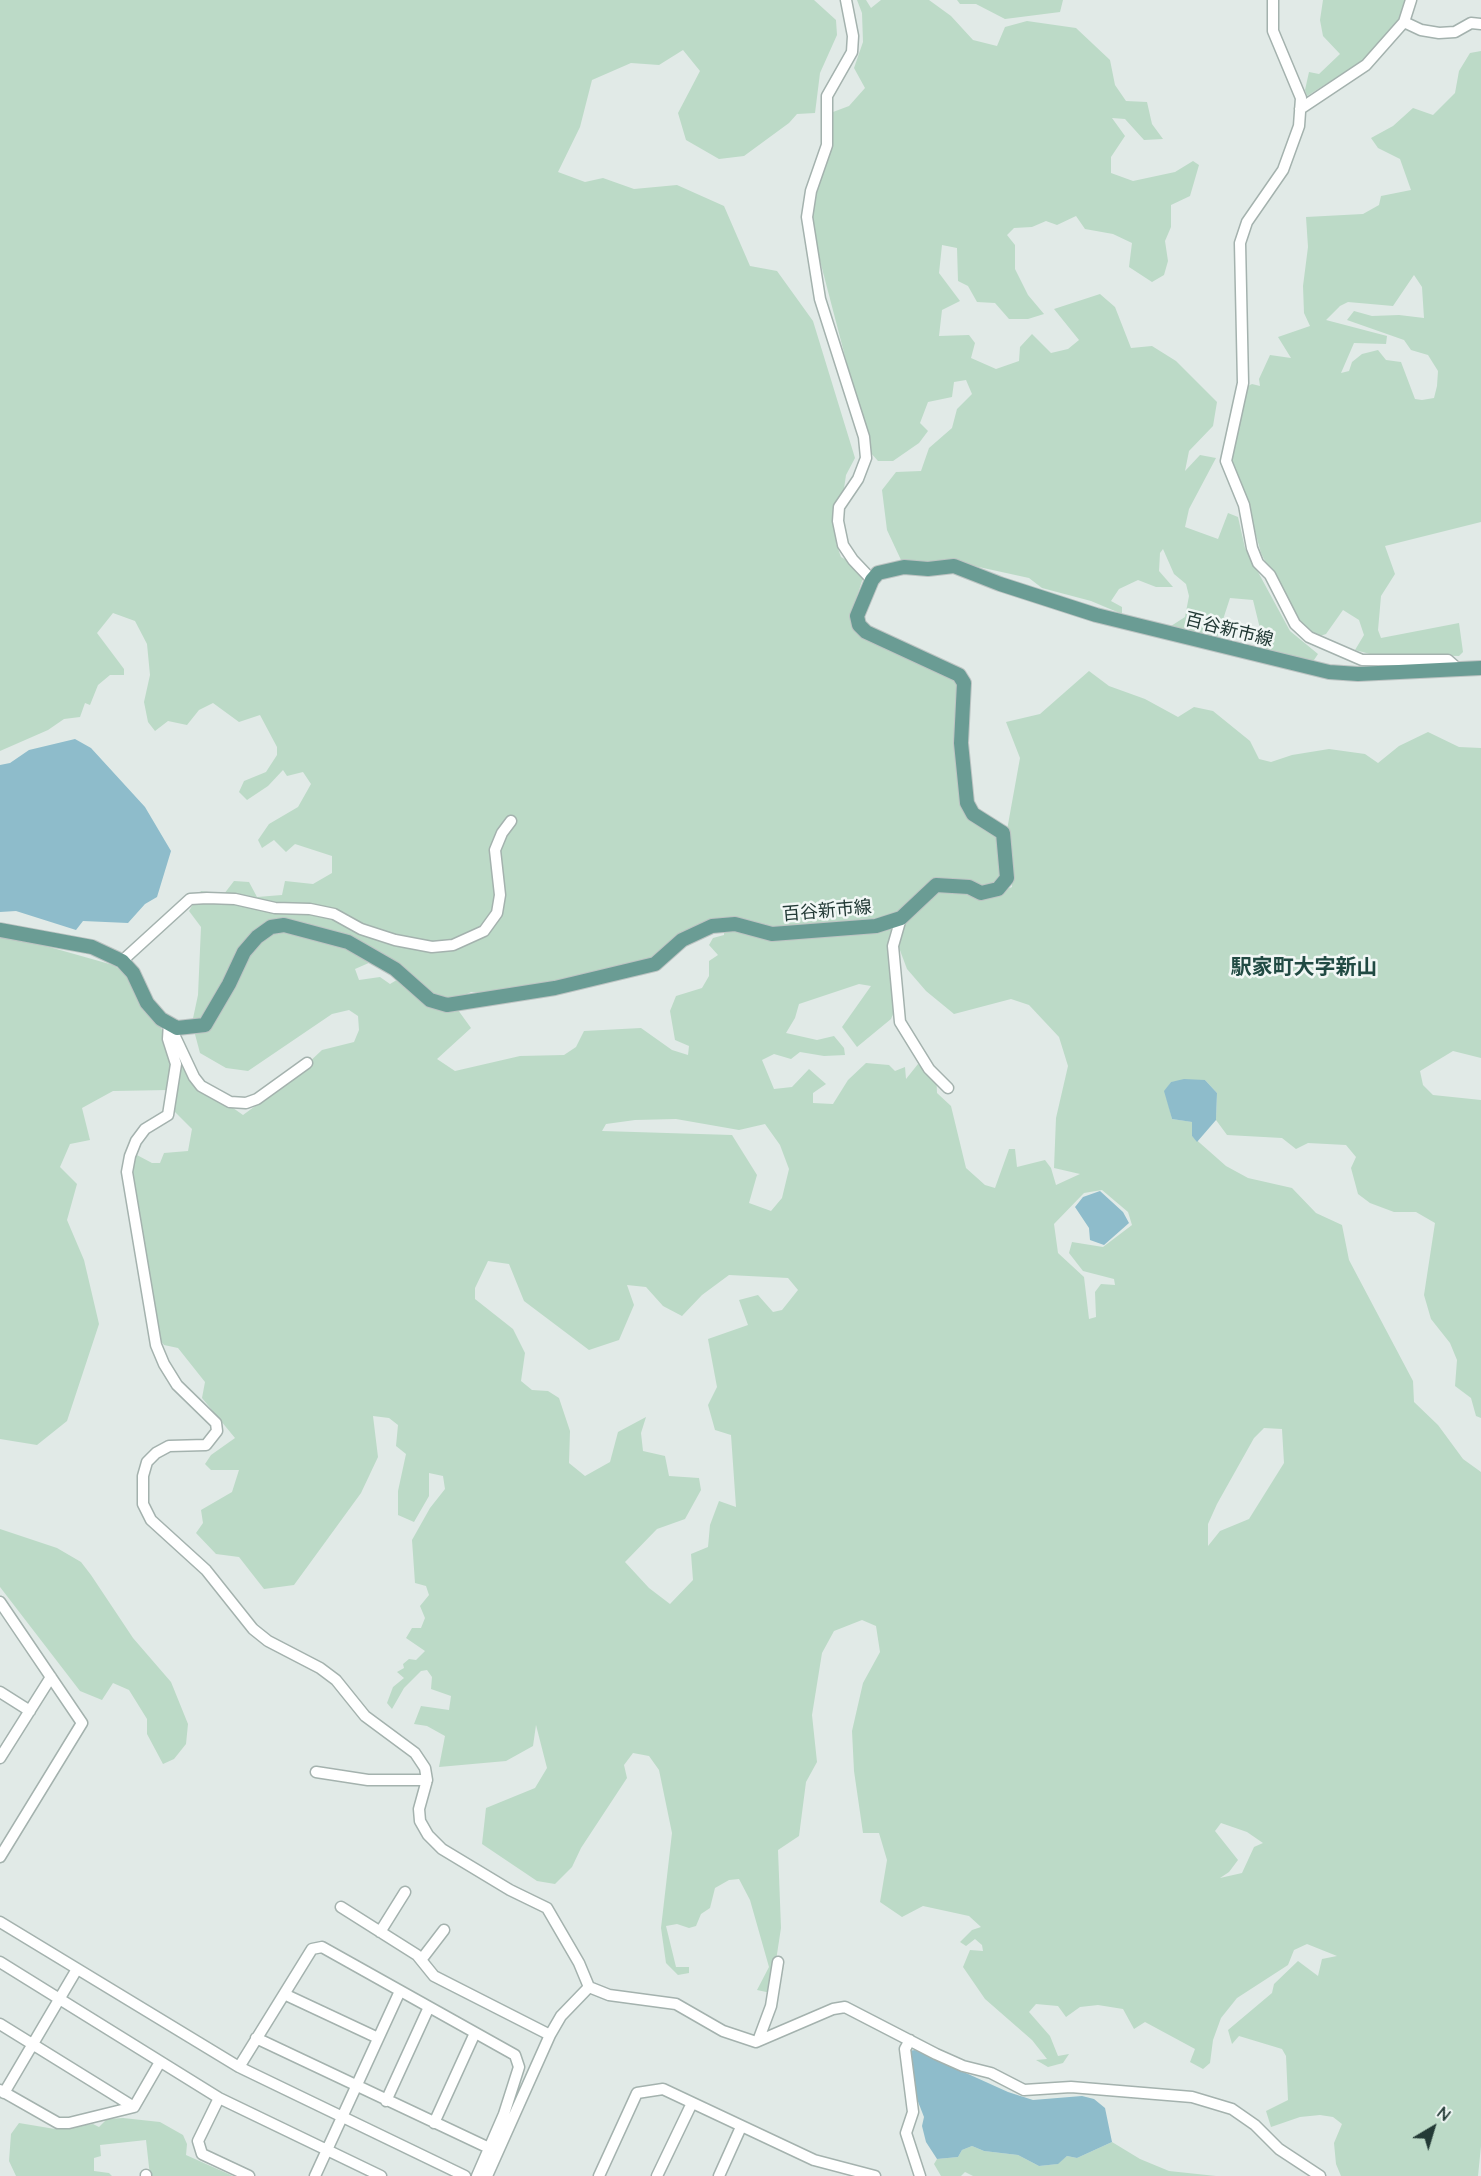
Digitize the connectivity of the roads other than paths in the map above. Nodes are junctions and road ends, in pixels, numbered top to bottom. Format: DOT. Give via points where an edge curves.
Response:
graph roads {
  1 [pos="846,0"];
  2 [pos="1272,0"];
  3 [pos="1411,0"];
  4 [pos="1404,22"];
  5 [pos="1481,24"];
  6 [pos="1300,109"];
  7 [pos="872,580"];
  8 [pos="1457,668"];
  9 [pos="1481,668"];
  10 [pos="511,821"];
  11 [pos="901,918"];
  12 [pos="0,930"];
  13 [pos="122,961"];
  14 [pos="169,1023"];
  15 [pos="307,1063"];
  16 [pos="948,1088"];
  17 [pos="0,1602"];
  18 [pos="51,1677"];
  19 [pos="0,1692"];
  20 [pos="30,1711"];
  21 [pos="1,1754"];
  22 [pos="316,1772"];
  23 [pos="427,1780"];
  24 [pos="0,1857"];
  25 [pos="405,1892"];
  26 [pos="341,1907"];
  27 [pos="0,1922"];
  28 [pos="444,1930"];
  29 [pos="381,1932"];
  30 [pos="421,1960"];
  31 [pos="0,1962"];
  32 [pos="778,1962"];
  33 [pos="77,1969"];
  34 [pos="589,1987"];
  35 [pos="400,1991"];
  36 [pos="284,1994"];
  37 [pos="59,1999"];
  38 [pos="429,2007"];
  39 [pos="0,2024"];
  40 [pos="475,2032"];
  41 [pos="550,2035"];
  42 [pos="256,2038"];
  43 [pos="378,2038"];
  44 [pos="910,2040"];
  45 [pos="758,2041"];
  46 [pos="32,2044"];
  47 [pos="160,2062"];
  48 [pos="238,2067"];
  49 [pos="356,2087"];
  50 [pos="2,2091"];
  51 [pos="219,2098"];
  52 [pos="386,2101"];
  53 [pos="692,2103"];
  54 [pos="134,2107"];
  55 [pos="342,2117"];
  56 [pos="434,2123"];
  57 [pos="741,2127"];
  58 [pos="489,2148"];
  59 [pos="327,2150"];
  60 [pos="249,2176"];
  61 [pos="315,2176"];
  62 [pos="381,2176"];
  63 [pos="465,2176"];
  64 [pos="477,2176"];
  65 [pos="487,2176"];
  66 [pos="599,2176"];
  67 [pos="657,2176"];
  68 [pos="719,2176"];
  69 [pos="875,2176"];
  70 [pos="920,2176"];
  71 [pos="1320,2176"];
  1 -- 7 [label="street" via="852,52 827,96 826,145 807,217 820,299 864,437 866,458 858,479 839,507 838,521 843,545"];
  2 -- 6 [label="street" via="1273,31 1301,98"];
  3 -- 4 [label="street"];
  4 -- 5 [label="street" via="1439,33 1455,32 1471,23"];
  4 -- 6 [label="street" via="1366,65"];
  6 -- 8 [label="street" via="1288,161 1247,222 1240,243 1243,382 1226,461 1244,505 1255,555 1295,624 1309,637 1362,660 1448,660"];
  7 -- 8 [label="main road, 百谷新市線" via="878,573 904,567 954,566 1096,615 1329,672"];
  7 -- 11 [label="main road, 百谷新市線" via="857,616 859,625 866,632 959,675 964,683 961,742 967,803 973,814 1003,833 1006,878 998,889 981,893 969,887 936,885"];
  8 -- 9 [label="main road, 百谷新市線"];
  10 -- 13 [label="street" via="495,850 500,895 497,913 484,931 453,945 432,947 395,940 361,929 334,914 310,909 207,898 190,899"];
  11 -- 14 [label="main road, 百谷新市線" via="876,926 803,934 772,934 735,924 712,926 682,940 656,964 555,988 447,1005 430,1000 395,969 348,942 284,925 264,932 244,952 205,1025 177,1028"];
  11 -- 16 [label="street" via="893,946 900,1022 929,1070"];
  12 -- 13 [label="main road" via="92,947"];
  13 -- 14 [label="main road" via="133,973 147,1003"];
  14 -- 15 [label="street" via="194,1077 201,1086 230,1102 257,1099"];
  14 -- 23 [label="street" via="168,1039 176,1064 168,1115 145,1129 136,1141 127,1172 156,1345 177,1385 216,1423 217,1431 206,1445 169,1446 156,1453 147,1462 143,1476 143,1504 151,1520 206,1570 253,1629 336,1680 365,1716 415,1752"];
  17 -- 18 [label="street"];
  18 -- 20 [label="street"];
  18 -- 24 [label="street" via="82,1723"];
  19 -- 20 [label="street"];
  20 -- 21 [label="street"];
  22 -- 23 [label="street" via="368,1780"];
  23 -- 34 [label="street" via="419,1809 428,1835 510,1890 547,1908"];
  25 -- 29 [label="street"];
  26 -- 29 [label="street"];
  27 -- 33 [label="street"];
  28 -- 30 [label="street"];
  29 -- 30 [label="street"];
  30 -- 41 [label="street" via="434,1976"];
  31 -- 37 [label="street"];
  32 -- 45 [label="street" via="771,2006"];
  33 -- 37 [label="street"];
  33 -- 48 [label="street"];
  34 -- 41 [label="street" via="561,2016"];
  34 -- 45 [label="street" via="609,1995 676,2004 723,2031"];
  35 -- 36 [label="street" via="321,1947 312,1949"];
  35 -- 38 [label="street"];
  35 -- 43 [label="street"];
  36 -- 42 [label="street"];
  36 -- 43 [label="street"];
  37 -- 46 [label="street"];
  37 -- 47 [label="street"];
  38 -- 40 [label="street"];
  38 -- 52 [label="street"];
  39 -- 46 [label="street"];
  40 -- 56 [label="street"];
  40 -- 58 [label="street" via="515,2055 519,2067"];
  41 -- 65 [label="street"];
  42 -- 48 [label="street"];
  42 -- 49 [label="street"];
  43 -- 49 [label="street"];
  44 -- 45 [label="street" via="845,2007 833,2008"];
  44 -- 70 [label="street" via="906,2049 913,2112 906,2133"];
  44 -- 71 [label="street" via="1024,2090 1071,2087 1192,2097 1214,2103 1232,2109 1279,2149"];
  46 -- 50 [label="street"];
  46 -- 54 [label="street"];
  47 -- 51 [label="street"];
  47 -- 54 [label="street"];
  48 -- 55 [label="street"];
  49 -- 52 [label="street"];
  49 -- 55 [label="street"];
  50 -- 54 [label="street" via="58,2123"];
  51 -- 59 [label="street"];
  51 -- 60 [label="street" via="198,2141 202,2154"];
  52 -- 56 [label="street"];
  53 -- 57 [label="street"];
  53 -- 66 [label="street" via="663,2089 637,2093"];
  53 -- 67 [label="street"];
  55 -- 59 [label="street"];
  55 -- 63 [label="street"];
  56 -- 58 [label="street"];
  57 -- 68 [label="street"];
  57 -- 69 [label="street" via="814,2160"];
  58 -- 64 [label="street"];
  59 -- 61 [label="street"];
  59 -- 62 [label="street"];
}
